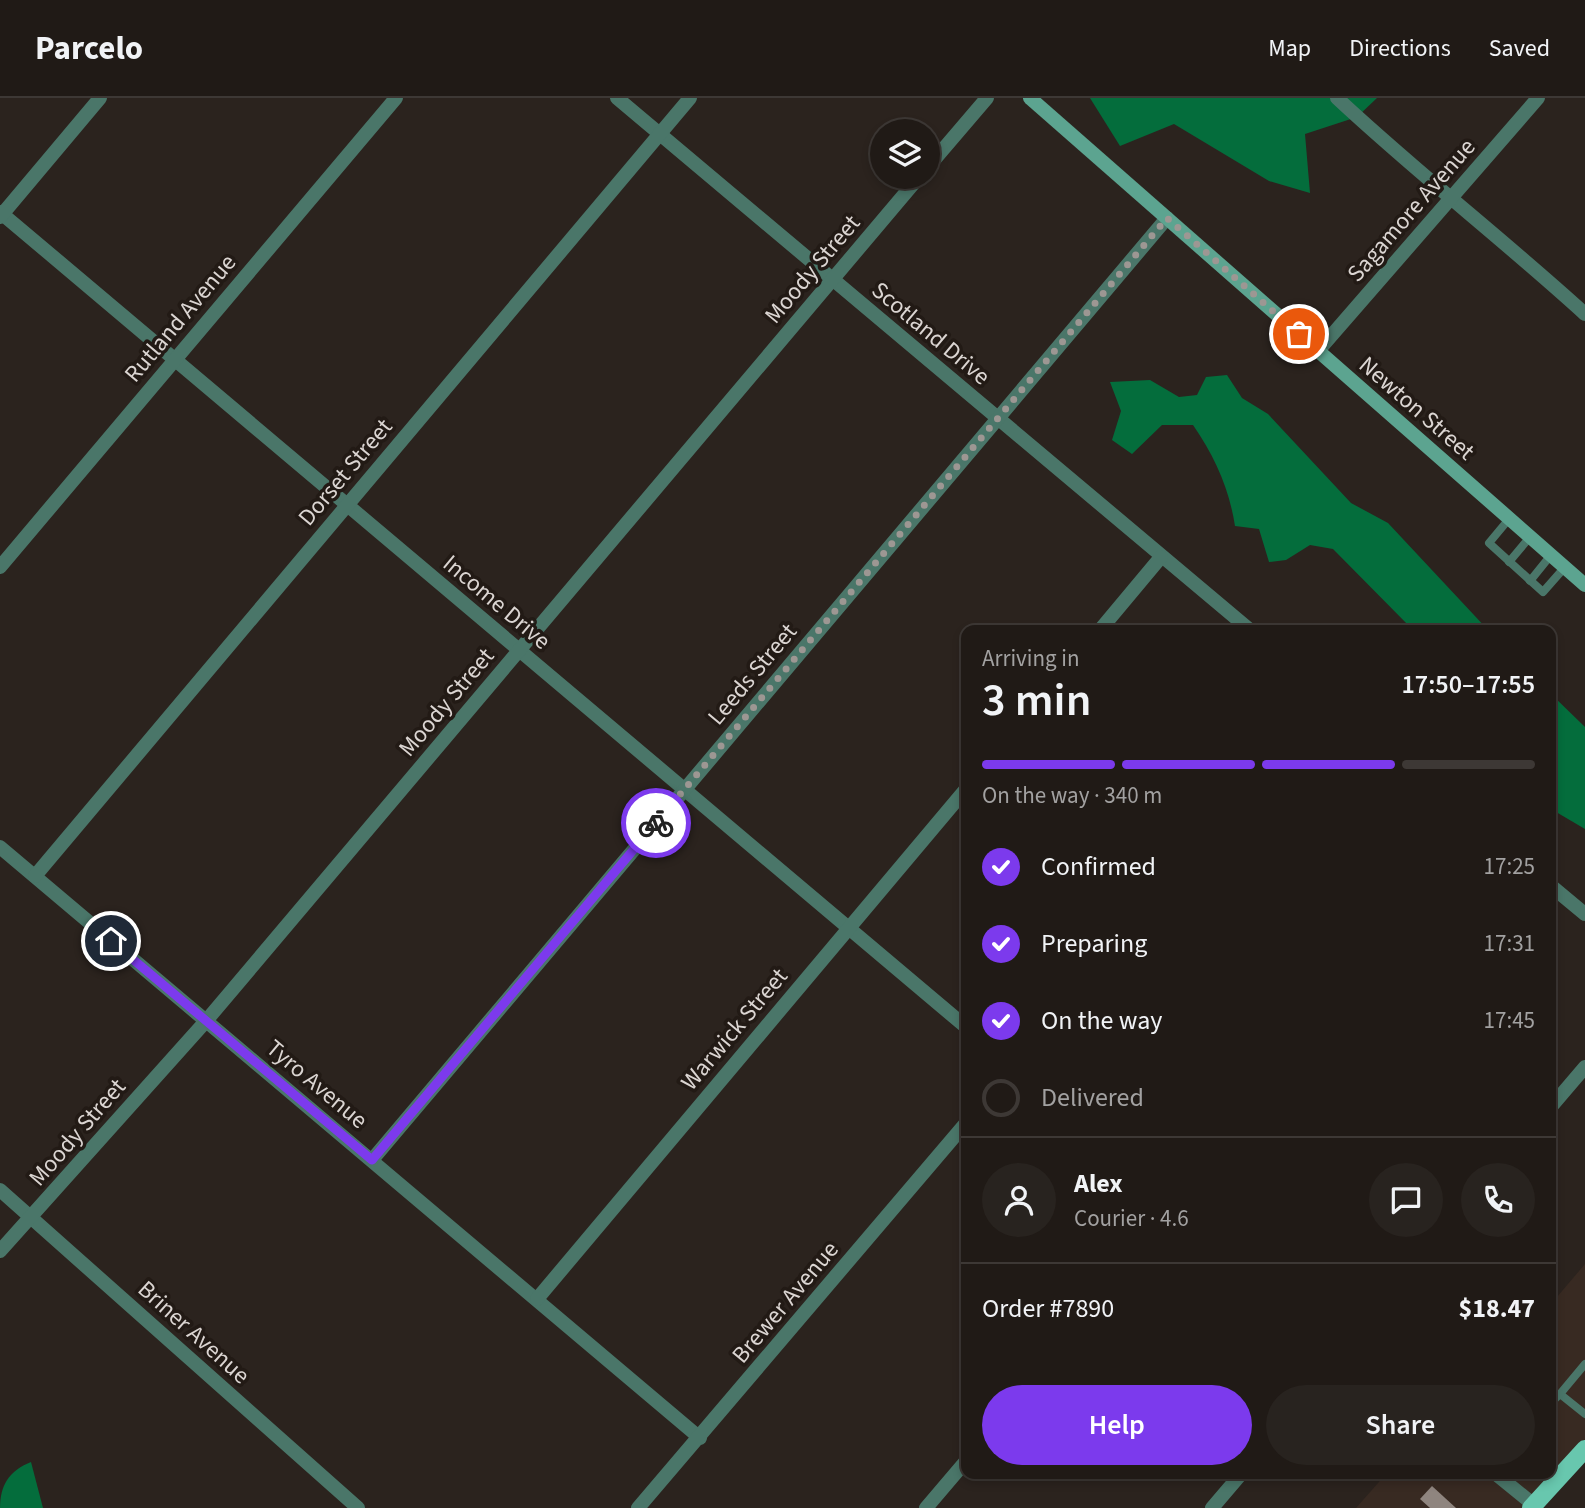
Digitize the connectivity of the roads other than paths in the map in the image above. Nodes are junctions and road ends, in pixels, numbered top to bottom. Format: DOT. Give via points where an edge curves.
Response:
graph roads {
  1 [pos="100,98"];
  2 [pos="396,98"];
  3 [pos="617,98"];
  4 [pos="690,98"];
  5 [pos="987,98"];
  6 [pos="1030,98"];
  7 [pos="1337,98"];
  8 [pos="1538,98"];
  9 [pos="660,133"];
  10 [pos="940,153"];
  11 [pos="909,189"];
  12 [pos="1450,197"];
  13 [pos="1,214"];
  14 [pos="1167,218"];
  15 [pos="832,279"];
  16 [pos="1585,314"];
  17 [pos="1318,351"];
  18 [pos="177,359"];
  19 [pos="997,418"];
  20 [pos="347,505"];
  21 [pos="1510,519"];
  22 [pos="1530,537"];
  23 [pos="1551,555"];
  24 [pos="1161,557"];
  25 [pos="1509,562"];
  26 [pos="0,567"];
  27 [pos="1564,567"];
  28 [pos="1530,581"];
  29 [pos="1585,585"];
  30 [pos="1104,625"];
  31 [pos="1244,625"];
  32 [pos="520,650"];
  33 [pos="685,790"];
  34 [pos="961,795"];
  35 [pos="0,847"];
  36 [pos="36,876"];
  37 [pos="1556,890"];
  38 [pos="1585,914"];
  39 [pos="849,928"];
  40 [pos="206,1021"];
  41 [pos="961,1023"];
  42 [pos="1585,1067"];
  43 [pos="1556,1101"];
  44 [pos="961,1129"];
  45 [pos="372,1160"];
  46 [pos="0,1190"];
  47 [pos="31,1218"];
  48 [pos="0,1251"];
  49 [pos="537,1299"];
  50 [pos="1585,1364"];
  51 [pos="1560,1394"];
  52 [pos="1556,1398"];
  53 [pos="1585,1414"];
  54 [pos="700,1438"];
  55 [pos="1585,1449"];
  56 [pos="961,1467"];
  57 [pos="1237,1479"];
  58 [pos="1502,1479"];
  59 [pos="1532,1506"];
  60 [pos="358,1508"];
  61 [pos="638,1508"];
  62 [pos="926,1508"];
  63 [pos="1212,1508"];
  1 -- 13 [label="street"];
  2 -- 18 [label="street, Rutland Avenue"];
  3 -- 9 [label="street, Scotland Drive"];
  4 -- 9 [label="street, Dorset Street"];
  5 -- 10 [label="street"];
  6 -- 14 [label="street, Newton Street"];
  7 -- 12 [label="street"];
  8 -- 12 [label="street, Sagamore Avenue"];
  9 -- 15 [label="street, Scotland Drive"];
  9 -- 20 [label="street, Dorset Street"];
  11 -- 15 [label="street, Moody Street"];
  12 -- 16 [label="street"];
  12 -- 17 [label="street, Sagamore Avenue"];
  13 -- 18 [label="street, Income Drive"];
  14 -- 17 [label="street, Newton Street"];
  14 -- 19 [label="street, Leeds Street"];
  15 -- 19 [label="street, Scotland Drive"];
  15 -- 32 [label="street, Moody Street"];
  17 -- 21 [label="street, Newton Street"];
  18 -- 20 [label="street, Income Drive"];
  18 -- 26 [label="street, Rutland Avenue"];
  19 -- 24 [label="street, Scotland Drive"];
  19 -- 33 [label="street, Leeds Street"];
  20 -- 32 [label="street, Income Drive"];
  20 -- 36 [label="street, Dorset Street"];
  21 -- 22 [label="street, Newton Street"];
  21 -- 25 [label="lane" via="1489,543"];
  22 -- 23 [label="street, Newton Street"];
  22 -- 25 [label="lane"];
  23 -- 27 [label="street, Newton Street"];
  23 -- 28 [label="lane"];
  24 -- 30 [label="street"];
  24 -- 31 [label="street, Scotland Drive"];
  25 -- 28 [label="lane"];
  27 -- 28 [label="lane" via="1542,592"];
  27 -- 29 [label="street, Newton Street"];
  32 -- 33 [label="street, Income Drive"];
  32 -- 40 [label="street, Moody Street"];
  33 -- 39 [label="street, Income Drive"];
  33 -- 45 [label="street, Leeds Street"];
  34 -- 39 [label="street, Warwick Street"];
  35 -- 36 [label="street, Tyro Avenue"];
  36 -- 40 [label="street, Tyro Avenue"];
  37 -- 38 [label="street"];
  39 -- 41 [label="street, Income Drive"];
  39 -- 49 [label="street, Warwick Street"];
  40 -- 45 [label="street, Tyro Avenue"];
  40 -- 47 [label="street, Moody Street"];
  42 -- 43 [label="street"];
  44 -- 54 [label="street, Brewer Avenue"];
  45 -- 49 [label="street, Tyro Avenue"];
  46 -- 47 [label="street, Briner Avenue"];
  47 -- 48 [label="street, Moody Street"];
  47 -- 60 [label="street, Briner Avenue"];
  49 -- 54 [label="street, Tyro Avenue"];
  50 -- 51 [label="lane"];
  51 -- 52 [label="lane"];
  51 -- 53 [label="lane"];
  54 -- 61 [label="street, Brewer Avenue"];
  55 -- 59 [label="main road"];
  56 -- 62 [label="street"];
  57 -- 63 [label="street"];
  58 -- 59 [label="street"];
}
